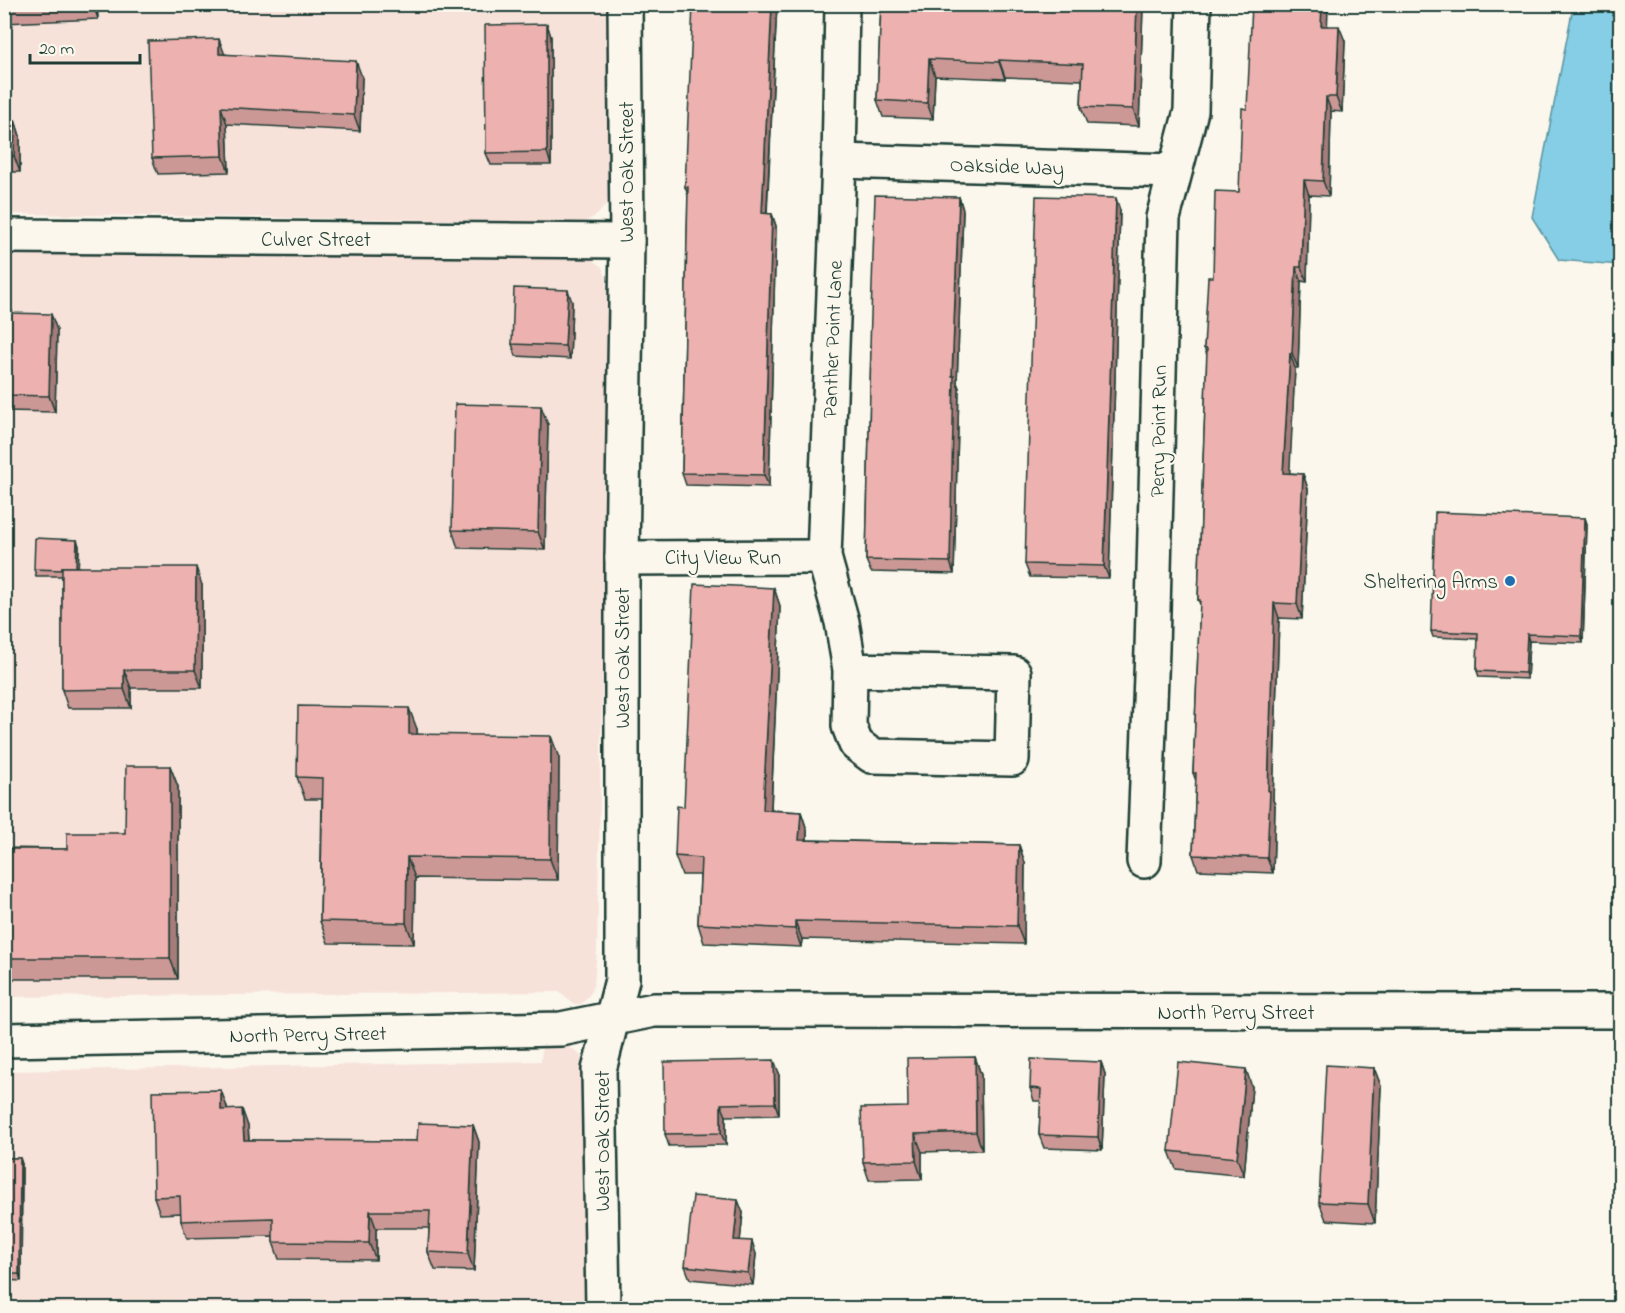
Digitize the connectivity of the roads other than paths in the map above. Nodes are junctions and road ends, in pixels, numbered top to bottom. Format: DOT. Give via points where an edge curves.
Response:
graph roads {
  1 [pos="625,4"];
  2 [pos="842,4"];
  3 [pos="1194,4"];
  4 [pos="839,161"];
  5 [pos="1174,171"];
  6 [pos="4,236"];
  7 [pos="627,241"];
  8 [pos="824,556"];
  9 [pos="622,558"];
  10 [pos="850,670"];
  11 [pos="1144,861"];
  12 [pos="1620,1011"];
  13 [pos="611,1020"];
  14 [pos="4,1040"];
  15 [pos="603,1308"];
  1 -- 7 [label="street, West Oak Street"];
  2 -- 4 [label="street, Panther Point Lane"];
  3 -- 5 [label="street, Perry Point Run" via="1191,111"];
  4 -- 5 [label="street, Oakside Way"];
  4 -- 8 [label="street, Panther Point Lane"];
  5 -- 11 [label="street, Perry Point Run" via="1163,218"];
  6 -- 7 [label="street, Culver Street"];
  7 -- 9 [label="street, West Oak Street"];
  8 -- 9 [label="street, City View Run"];
  8 -- 10 [label="street, Panther Point Lane"];
  9 -- 13 [label="street, West Oak Street" via="622,980"];
  10 -- 10 [label="street, Panther Point Lane" via="1014,673 1012,759 872,756 856,744 849,726"];
  12 -- 13 [label="street, North Perry Street" via="654,1010"];
  13 -- 14 [label="street, North Perry Street" via="561,1029"];
  13 -- 15 [label="street, West Oak Street" via="599,1070"];
}
